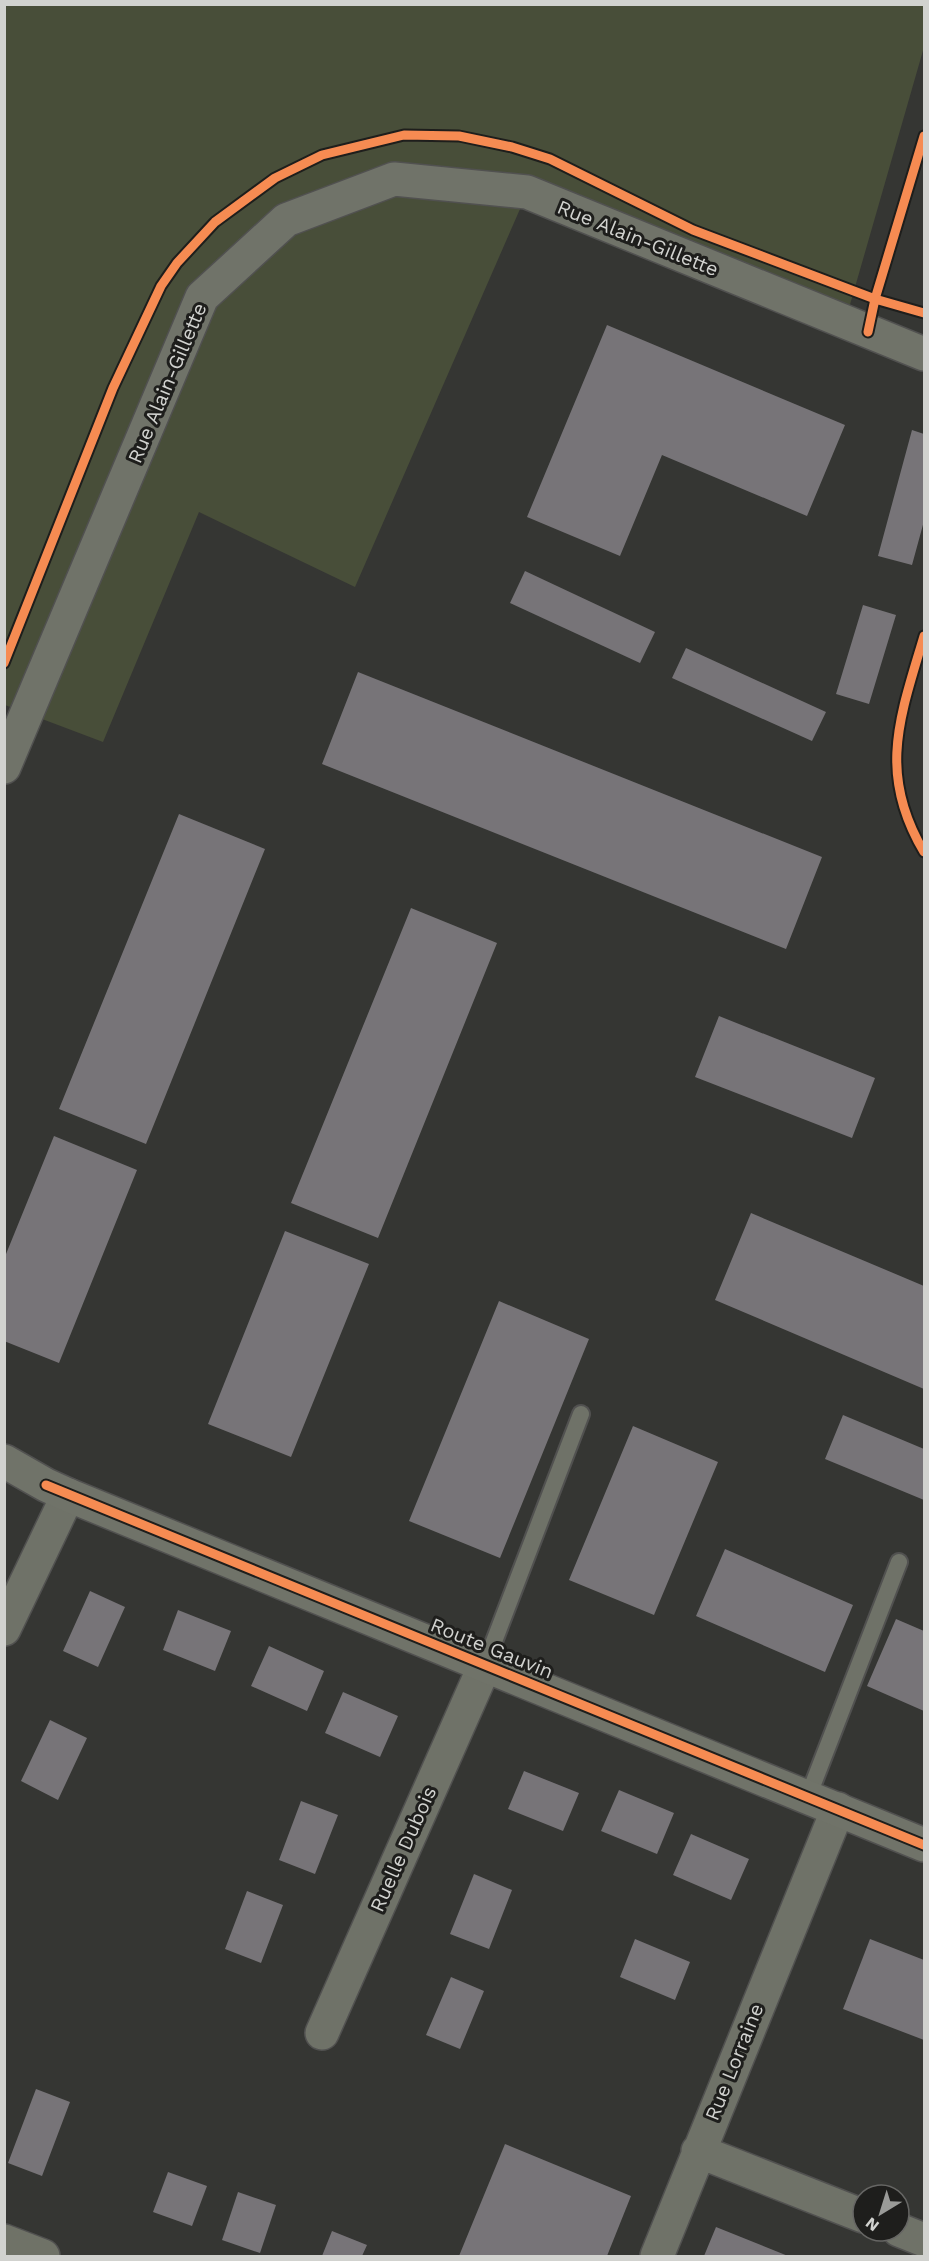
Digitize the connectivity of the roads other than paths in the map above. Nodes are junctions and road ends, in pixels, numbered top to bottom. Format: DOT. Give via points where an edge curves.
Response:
graph roads {
  1 [pos="924,354"];
  2 [pos="4,767"];
  3 [pos="581,1414"];
  4 [pos="4,1461"];
  5 [pos="4,1474"];
  6 [pos="57,1490"];
  7 [pos="899,1562"];
  8 [pos="4,1629"];
  9 [pos="485,1665"];
  10 [pos="808,1797"];
  11 [pos="838,1809"];
  12 [pos="924,1845"];
  13 [pos="322,2033"];
  14 [pos="698,2151"];
  15 [pos="851,2211"];
  16 [pos="4,2241"];
  17 [pos="43,2256"];
  18 [pos="657,2256"];
  1 -- 2 [label="street, Rue Alain-Gillette" via="527,192 394,178 286,220 202,297"];
  3 -- 9 [label="lane"];
  4 -- 6 [label="street, Route Gauvin"];
  5 -- 6 [label="street, Route Gauvin"];
  6 -- 8 [label="street"];
  6 -- 9 [label="street, Route Gauvin"];
  7 -- 10 [label="lane"];
  9 -- 10 [label="street, Route Gauvin"];
  9 -- 13 [label="street, Ruelle Dubois"];
  10 -- 11 [label="street, Route Gauvin"];
  11 -- 12 [label="street, Route Gauvin"];
  11 -- 14 [label="street, Rue Lorraine"];
  14 -- 15 [label="street"];
  14 -- 18 [label="street, Rue Lorraine"];
  16 -- 17 [label="main road"];
}
